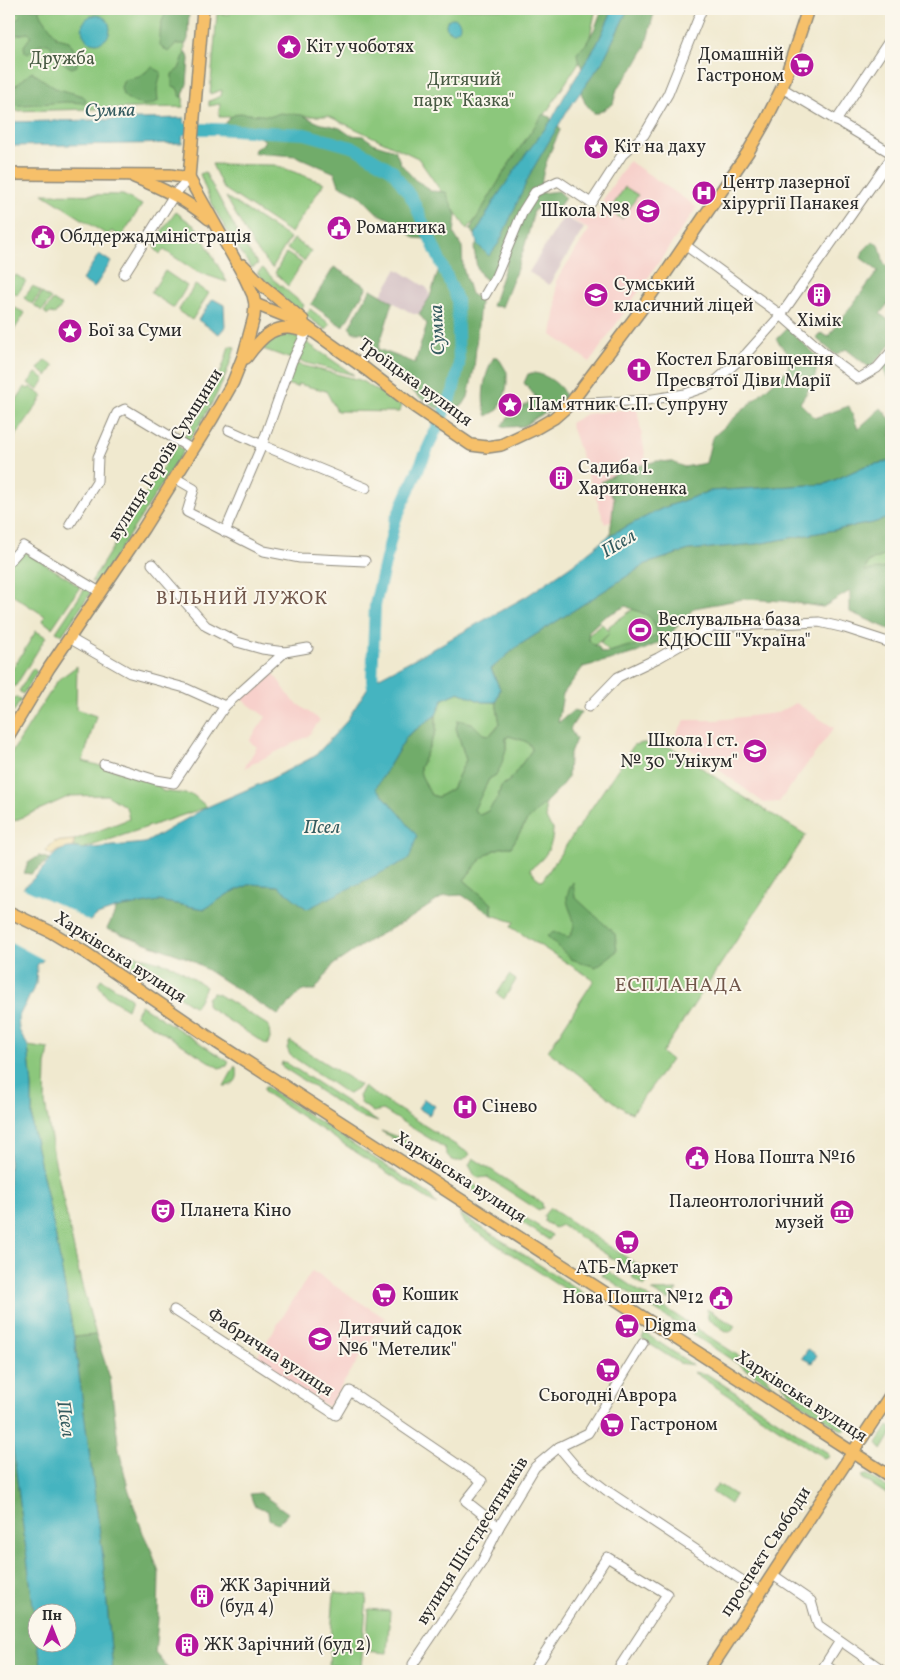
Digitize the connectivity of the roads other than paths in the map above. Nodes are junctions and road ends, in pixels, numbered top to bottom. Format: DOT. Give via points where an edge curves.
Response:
graph roads {
  1 [pos="203,9"];
  2 [pos="702,9"];
  3 [pos="808,9"];
  4 [pos="891,38"];
  5 [pos="782,88"];
  6 [pos="836,121"];
  7 [pos="891,153"];
  8 [pos="891,158"];
  9 [pos="9,174"];
  10 [pos="128,175"];
  11 [pos="189,178"];
  12 [pos="174,195"];
  13 [pos="214,223"];
  14 [pos="685,245"];
  15 [pos="231,253"];
  16 [pos="124,274"];
  17 [pos="486,295"];
  18 [pos="255,304"];
  19 [pos="781,315"];
  20 [pos="307,330"];
  21 [pos="322,338"];
  22 [pos="891,352"];
  23 [pos="240,367"];
  24 [pos="570,404"];
  25 [pos="228,430"];
  26 [pos="262,445"];
  27 [pos="193,450"];
  28 [pos="175,478"];
  29 [pos="366,488"];
  30 [pos="70,524"];
  31 [pos="225,532"];
  32 [pos="365,561"];
  33 [pos="9,562"];
  34 [pos="152,564"];
  35 [pos="100,592"];
  36 [pos="69,638"];
  37 [pos="891,643"];
  38 [pos="308,648"];
  39 [pos="285,652"];
  40 [pos="225,706"];
  41 [pos="589,707"];
  42 [pos="9,735"];
  43 [pos="104,764"];
  44 [pos="10,912"];
  45 [pos="174,1310"];
  46 [pos="643,1343"];
  47 [pos="891,1394"];
  48 [pos="559,1447"];
  49 [pos="853,1452"];
  50 [pos="891,1477"];
  51 [pos="499,1527"];
  52 [pos="773,1575"];
  53 [pos="761,1593"];
  54 [pos="840,1641"];
  55 [pos="823,1668"];
  56 [pos="414,1671"];
  57 [pos="534,1671"];
  58 [pos="617,1671"];
  59 [pos="709,1671"];
  60 [pos="834,1671"];
  61 [pos="884,1671"];
  1 -- 11 [label="main road"];
  2 -- 17 [label="street" via="668,94 644,135 622,155 591,203 558,181 535,192 523,211"];
  3 -- 5 [label="main road, Троїцька вулиця"];
  4 -- 6 [label="street"];
  5 -- 6 [label="street"];
  5 -- 14 [label="main road, Троїцька вулиця" via="748,152"];
  6 -- 7 [label="street"];
  8 -- 19 [label="street"];
  9 -- 10 [label="main road"];
  10 -- 11 [label="main road"];
  10 -- 12 [label="main road"];
  11 -- 12 [label="street"];
  11 -- 13 [label="main road, вулиця Героїв Сумщини"];
  12 -- 13 [label="main road"];
  12 -- 16 [label="street"];
  13 -- 15 [label="main road, вулиця Героїв Сумщини"];
  14 -- 19 [label="street"];
  14 -- 24 [label="main road, Троїцька вулиця"];
  15 -- 18 [label="main road, вулиця Героїв Сумщини"];
  15 -- 21 [label="main road"];
  18 -- 20 [label="main road, Троїцька вулиця" via="300,322"];
  18 -- 23 [label="main road, вулиця Героїв Сумщини"];
  19 -- 22 [label="street" via="858,379 877,368"];
  19 -- 24 [label="street" via="711,386 647,400"];
  20 -- 21 [label="main road, Троїцька вулиця"];
  20 -- 23 [label="main road" via="286,327 267,334"];
  20 -- 26 [label="street" via="292,360"];
  21 -- 24 [label="main road, Троїцька вулиця" via="471,445 501,445 554,418"];
  23 -- 27 [label="main road, вулиця Героїв Сумщини"];
  25 -- 26 [label="street"];
  26 -- 29 [label="street"];
  26 -- 31 [label="street"];
  27 -- 28 [label="main road, вулиця Героїв Сумщини"];
  27 -- 30 [label="street" via="125,409 117,413 98,456 98,481"];
  28 -- 31 [label="street" via="194,489 187,512"];
  28 -- 35 [label="main road, вулиця Героїв Сумщини"];
  31 -- 32 [label="street" via="264,551 300,558"];
  33 -- 35 [label="street" via="23,546"];
  34 -- 39 [label="street" via="206,626 237,642"];
  35 -- 36 [label="main road, вулиця Героїв Сумщини"];
  36 -- 40 [label="street" via="130,672 185,688"];
  36 -- 42 [label="main road, вулиця Героїв Сумщини"];
  37 -- 41 [label="street" via="819,622 712,627 618,677"];
  38 -- 39 [label="street"];
  39 -- 40 [label="street"];
  40 -- 43 [label="street" via="174,783"];
  44 -- 49 [label="main road, Харківська вулиця" via="86,953 216,1042"];
  45 -- 51 [label="street, Фабрична вулиця" via="336,1415 350,1391 482,1481 466,1501"];
  46 -- 48 [label="street, вулиця Шістдесятників" via="588,1433"];
  47 -- 49 [label="main road, проспект Свободи"];
  48 -- 51 [label="street, вулиця Шістдесятників" via="535,1467"];
  48 -- 53 [label="street" via="574,1466 606,1490"];
  49 -- 50 [label="main road, Харківська вулиця"];
  49 -- 52 [label="main road, проспект Свободи"];
  51 -- 56 [label="street, вулиця Шістдесятників" via="482,1562 413,1664"];
  52 -- 53 [label="main road, проспект Свободи"];
  52 -- 54 [label="street" via="811,1601 818,1624"];
  53 -- 59 [label="main road, проспект Свободи"];
  54 -- 55 [label="street"];
  54 -- 61 [label="street"];
  55 -- 60 [label="street"];
  57 -- 58 [label="street" via="607,1557 667,1594"];
}
